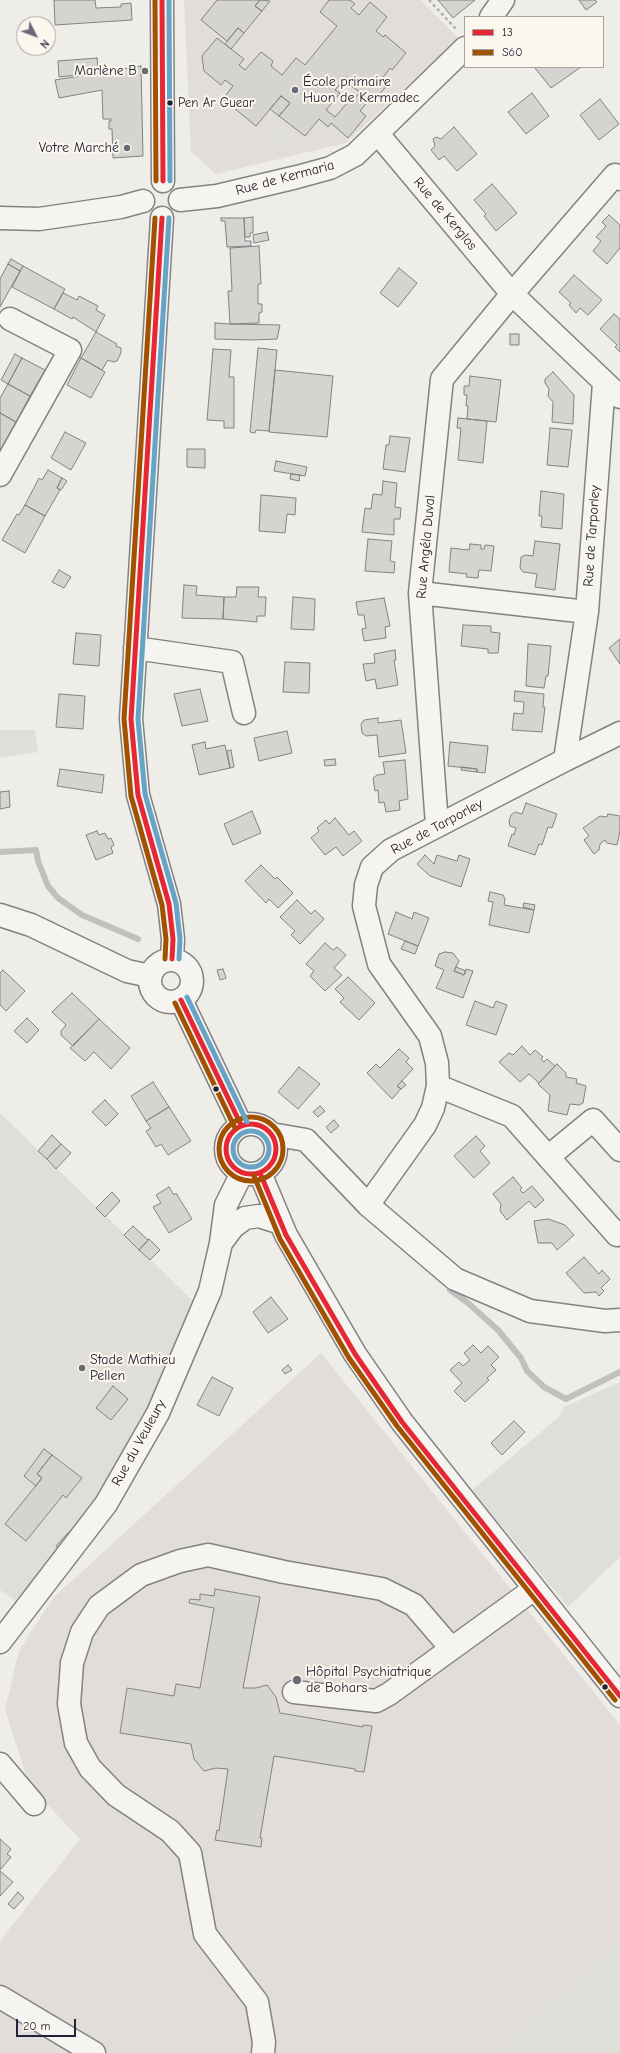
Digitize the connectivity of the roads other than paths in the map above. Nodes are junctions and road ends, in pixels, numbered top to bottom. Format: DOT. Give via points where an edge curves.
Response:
graph roads {
  1 [pos="162,0"];
  2 [pos="503,0"];
  3 [pos="492,16"];
  4 [pos="462,41"];
  5 [pos="378,134"];
  6 [pos="618,177"];
  7 [pos="163,182"];
  8 [pos="180,200"];
  9 [pos="143,201"];
  10 [pos="0,218"];
  11 [pos="162,218"];
  12 [pos="512,294"];
  13 [pos="10,319"];
  14 [pos="612,390"];
  15 [pos="0,475"];
  16 [pos="420,593"];
  17 [pos="587,612"];
  18 [pos="135,648"];
  19 [pos="244,713"];
  20 [pos="620,734"];
  21 [pos="565,760"];
  22 [pos="437,825"];
  23 [pos="0,916"];
  24 [pos="172,959"];
  25 [pos="150,976"];
  26 [pos="181,1000"];
  27 [pos="438,1086"];
  28 [pos="241,1125"];
  29 [pos="271,1134"];
  30 [pos="620,1150"];
  31 [pos="548,1157"];
  32 [pos="251,1173"];
  33 [pos="368,1205"];
  34 [pos="281,1223"];
  35 [pos="620,1232"];
  36 [pos="221,1243"];
  37 [pos="620,1320"];
  38 [pos="534,1589"];
  39 [pos="0,1642"];
  40 [pos="451,1648"];
  41 [pos="294,1692"];
  42 [pos="620,1696"];
  43 [pos="0,1764"];
  44 [pos="34,1804"];
  45 [pos="0,1997"];
  46 [pos="94,2053"];
  47 [pos="263,2053"];
  1 -- 7 [label="street"];
  2 -- 3 [label="street"];
  4 -- 5 [label="street, Rue de Kermaria"];
  5 -- 8 [label="street, Rue de Kermaria" via="355,155 330,168 217,196"];
  5 -- 12 [label="street, Rue de Kerglos"];
  6 -- 12 [label="street"];
  7 -- 8 [label="street" via="175,188"];
  7 -- 9 [label="street" via="155,182 148,186"];
  8 -- 11 [label="street" via="174,213"];
  9 -- 10 [label="street" via="121,207 39,219"];
  9 -- 11 [label="street" via="144,208 149,213"];
  11 -- 18 [label="street"];
  12 -- 14 [label="street, Rue de Kerglos"];
  12 -- 16 [label="street, Rue Angéla Duval" via="442,379"];
  13 -- 15 [label="street" via="70,350"];
  14 -- 17 [label="street, Rue de Tarporley"];
  16 -- 17 [label="street"];
  16 -- 22 [label="street, Rue Angéla Duval"];
  17 -- 21 [label="street, Rue de Tarporley"];
  18 -- 19 [label="street" via="232,662"];
  18 -- 24 [label="street" via="131,719 134,771 138,795 169,904"];
  20 -- 21 [label="street, Rue de Tarporley"];
  21 -- 22 [label="street, Rue de Tarporley"];
  22 -- 27 [label="street, Rue de Tarporley" via="391,850 372,867 366,885 364,906 379,964 430,1036 437,1063"];
  23 -- 25 [label="street" via="31,925 127,971"];
  24 -- 25 [label="street" via="162,961 154,967"];
  24 -- 26 [label="street" via="182,963 190,971 192,982 189,992"];
  25 -- 26 [label="street" via="151,989 158,998 169,1002"];
  26 -- 28 [label="street"];
  27 -- 31 [label="street" via="512,1116"];
  27 -- 33 [label="street, Rue de Tarporley" via="425,1125"];
  28 -- 29 [label="street" via="258,1124"];
  28 -- 32 [label="street" via="227,1140 227,1160 233,1168"];
  29 -- 32 [label="street" via="276,1149 272,1164"];
  29 -- 33 [label="street" via="306,1140"];
  30 -- 31 [label="street" via="593,1120"];
  31 -- 35 [label="street" via="617,1235"];
  32 -- 34 [label="street"];
  32 -- 36 [label="street, Rue du Veuleury" via="226,1205"];
  33 -- 37 [label="street" via="455,1280 530,1311 605,1321"];
  34 -- 36 [label="street" via="259,1216 246,1218 233,1227"];
  34 -- 38 [label="street" via="363,1366 402,1422"];
  36 -- 39 [label="street, Rue du Veuleury" via="210,1291 158,1413 106,1504"];
  38 -- 40 [label="street"];
  38 -- 42 [label="street"];
  40 -- 41 [label="street" via="376,1701"];
  40 -- 47 [label="street" via="414,1605 382,1589 284,1572 208,1555 180,1561 141,1575 99,1606 82,1632 72,1663 69,1704 76,1743 90,1768 116,1795 170,1831 190,1853 205,1934 257,2002 264,2042"];
  43 -- 44 [label="street"];
  45 -- 46 [label="street"];
}
